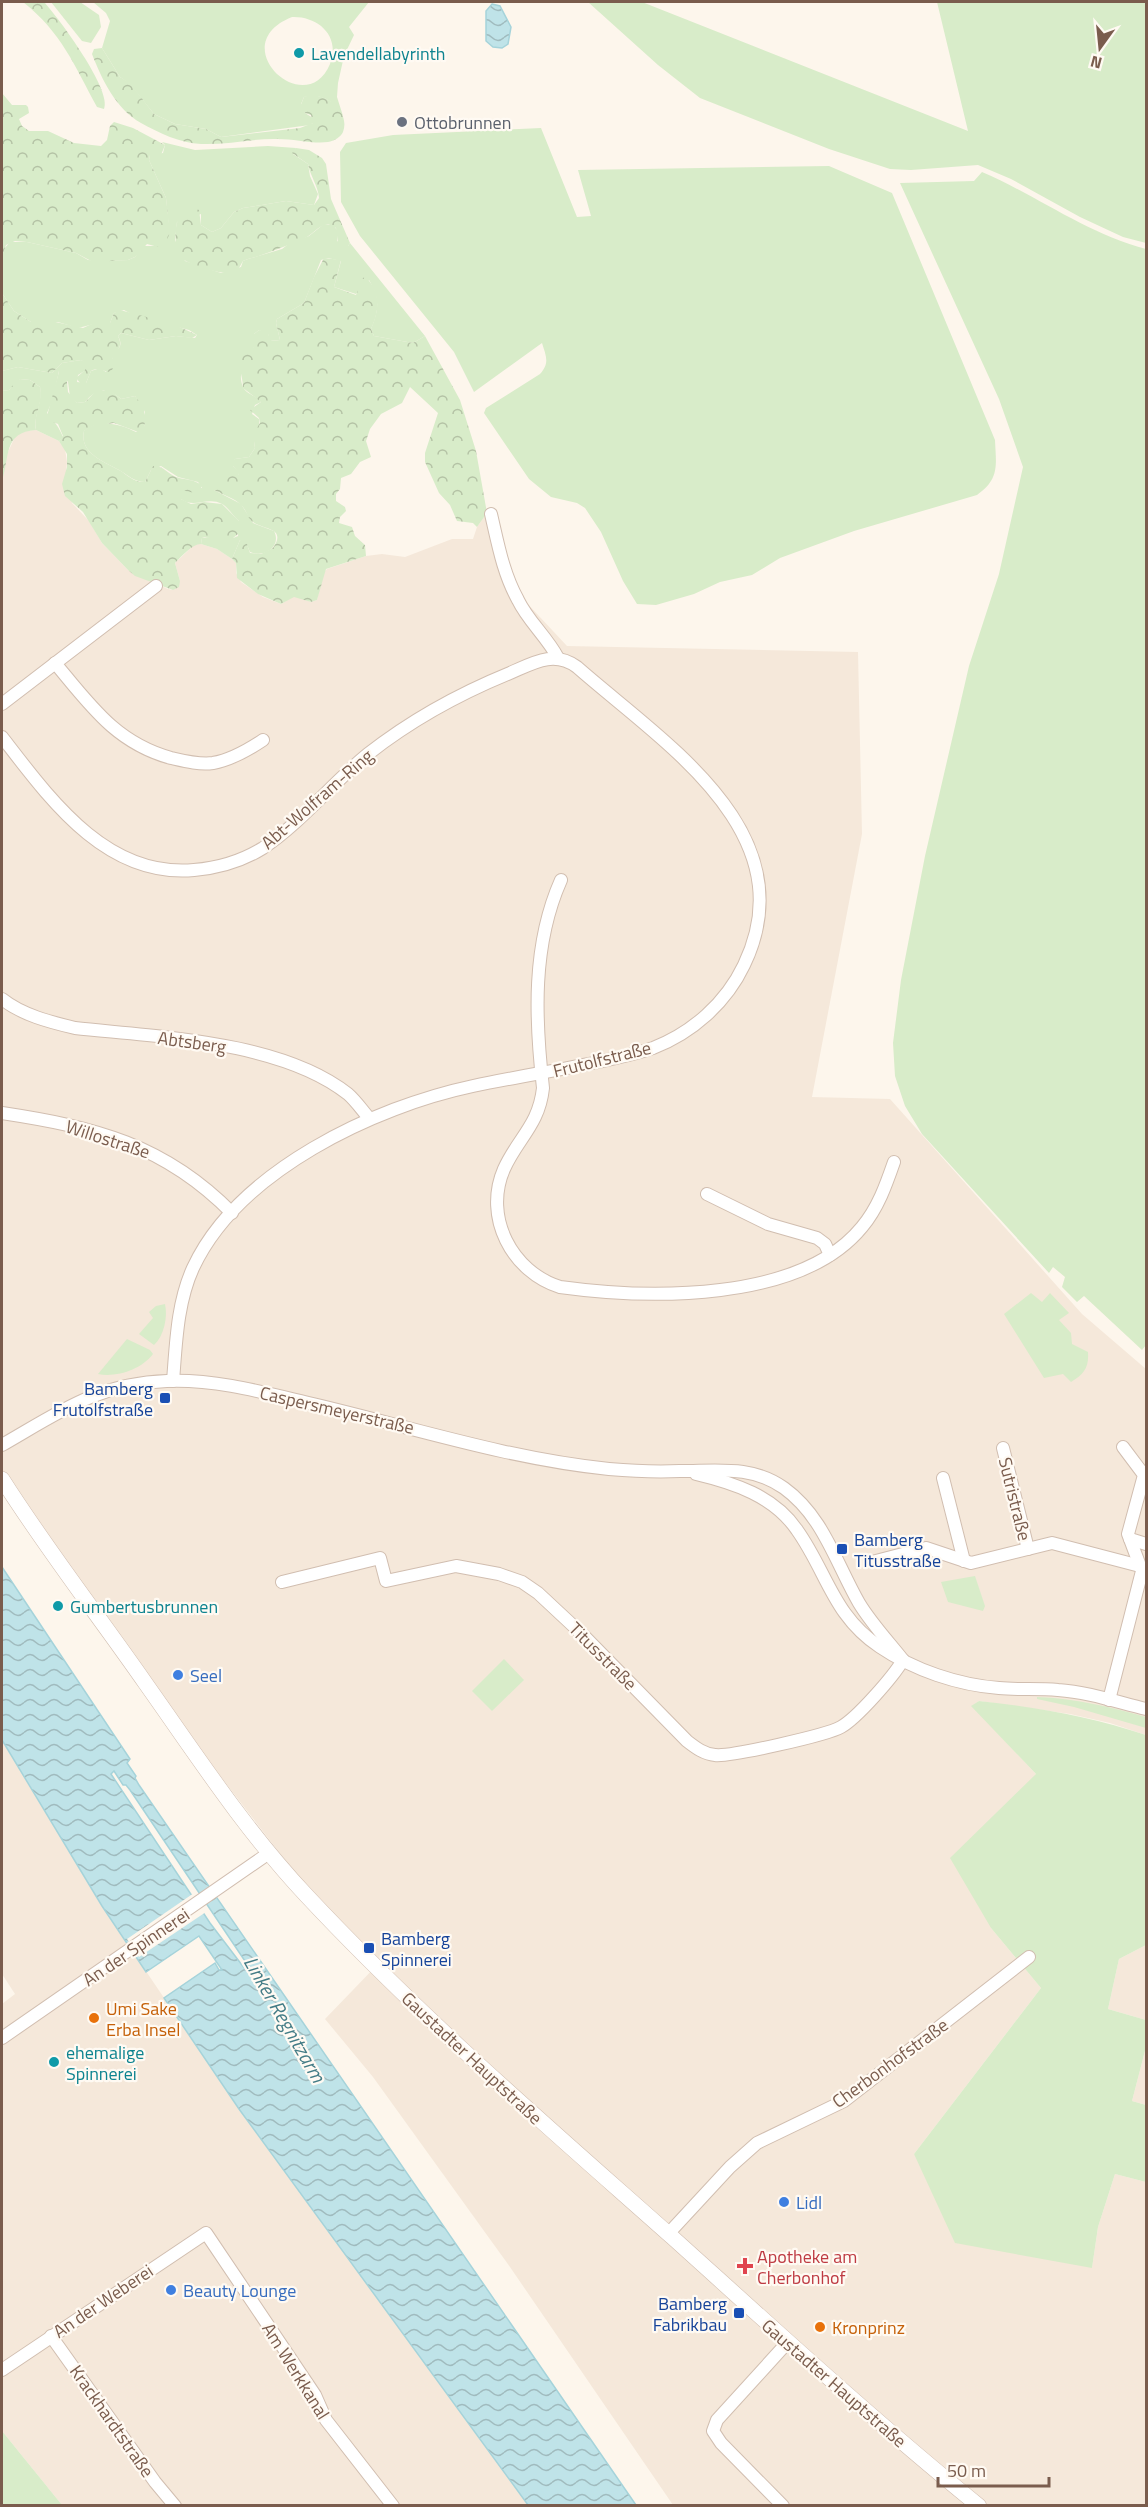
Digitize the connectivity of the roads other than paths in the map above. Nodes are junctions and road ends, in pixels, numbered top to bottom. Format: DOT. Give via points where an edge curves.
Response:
graph roads {
  1 [pos="491,514"];
  2 [pos="156,586"];
  3 [pos="558,658"];
  4 [pos="55,663"];
  5 [pos="2,704"];
  6 [pos="2,737"];
  7 [pos="263,740"];
  8 [pos="561,880"];
  9 [pos="2,999"];
  10 [pos="541,1074"];
  11 [pos="2,1113"];
  12 [pos="369,1118"];
  13 [pos="894,1162"];
  14 [pos="707,1194"];
  15 [pos="232,1213"];
  16 [pos="830,1255"];
  17 [pos="173,1381"];
  18 [pos="2,1445"];
  19 [pos="1123,1447"];
  20 [pos="1003,1448"];
  21 [pos="683,1471"];
  22 [pos="944,1478"];
  23 [pos="2,1479"];
  24 [pos="1130,1539"];
  25 [pos="1146,1544"];
  26 [pos="1028,1549"];
  27 [pos="964,1561"];
  28 [pos="872,1562"];
  29 [pos="1140,1566"];
  30 [pos="282,1582"];
  31 [pos="903,1660"];
  32 [pos="1108,1700"];
  33 [pos="1146,1709"];
  34 [pos="269,1853"];
  35 [pos="1029,1957"];
  36 [pos="2,2038"];
  37 [pos="206,2233"];
  38 [pos="668,2234"];
  39 [pos="51,2336"];
  40 [pos="787,2343"];
  41 [pos="2,2370"];
  42 [pos="175,2505"];
  43 [pos="393,2505"];
  44 [pos="783,2505"];
  45 [pos="979,2505"];
  1 -- 3 [label="street, Frutolfstraße" via="504,570 518,602"];
  2 -- 4 [label="street"];
  3 -- 6 [label="street, Abt-Wolfram-Ring" via="545,658 496,679 423,717 370,753 263,848 233,863 207,869 154,868 105,847 71,820"];
  3 -- 10 [label="street, Frutolfstraße" via="569,661 669,743 726,805 743,834 760,886 751,949 735,985 701,1020 677,1036 631,1055"];
  4 -- 5 [label="street"];
  4 -- 7 [label="street" via="109,725 141,747 161,755 213,763"];
  8 -- 10 [label="street" via="551,902 540,953 537,1008"];
  9 -- 12 [label="street, Abtsberg" via="51,1023 268,1056 333,1084 348,1094"];
  10 -- 12 [label="street, Frutolfstraße" via="447,1092"];
  10 -- 16 [label="street" via="537,1116 503,1172 498,1206 504,1239 522,1265 538,1278 560,1287 596,1292 682,1294 716,1291 793,1274"];
  11 -- 15 [label="street, Willostraße" via="79,1127 132,1144 183,1171"];
  12 -- 15 [label="street, Frutolfstraße" via="284,1167"];
  13 -- 16 [label="street" via="861,1229"];
  14 -- 16 [label="street" via="768,1224 817,1238"];
  15 -- 17 [label="street, Frutolfstraße" via="206,1247 188,1281"];
  17 -- 18 [label="street, Caspersmeyerstraße" via="139,1384 88,1397"];
  17 -- 21 [label="street, Caspersmeyerstraße" via="255,1390 553,1461 610,1469"];
  19 -- 24 [label="street" via="1144,1475 1128,1534"];
  20 -- 26 [label="street, Sutristraße"];
  21 -- 31 [label="street, Caspersmeyerstraße" via="737,1485 766,1500 797,1529 847,1618 880,1648"];
  21 -- 31 [label="street, Caspersmeyerstraße" via="720,1469 756,1474 797,1499 832,1548 859,1602"];
  22 -- 27 [label="street"];
  23 -- 34 [label="street, Gaustadter Hauptstraße" via="78,1592"];
  24 -- 25 [label="street"];
  24 -- 29 [label="street"];
  26 -- 27 [label="street, Sutristraße" via="971,1563"];
  26 -- 29 [label="street, Sutristraße" via="1052,1543"];
  27 -- 28 [label="street, Sutristraße" via="926,1548"];
  29 -- 32 [label="street" via="1142,1571"];
  30 -- 31 [label="street, Titusstraße" via="380,1558 386,1581 456,1566 511,1578 538,1593 696,1749 714,1755 735,1755 841,1727 896,1672"];
  31 -- 32 [label="street, Caspersmeyerstraße" via="953,1681 977,1686 1058,1690"];
  32 -- 33 [label="street, Caspersmeyerstraße"];
  34 -- 36 [label="street, An der Spinnerei"];
  34 -- 38 [label="street, Gaustadter Hauptstraße" via="355,1948 401,1992"];
  35 -- 38 [label="street, Cherbonhofstraße" via="844,2101 758,2143"];
  37 -- 39 [label="street, An der Weberei"];
  37 -- 43 [label="street, Am Werkkanal" via="315,2396 326,2420"];
  38 -- 40 [label="street, Gaustadter Hauptstraße"];
  39 -- 41 [label="street, An der Weberei"];
  39 -- 42 [label="street, Krackhardtstraße"];
  40 -- 44 [label="street" via="717,2420 713,2431"];
  40 -- 45 [label="street, Gaustadter Hauptstraße"];
}
